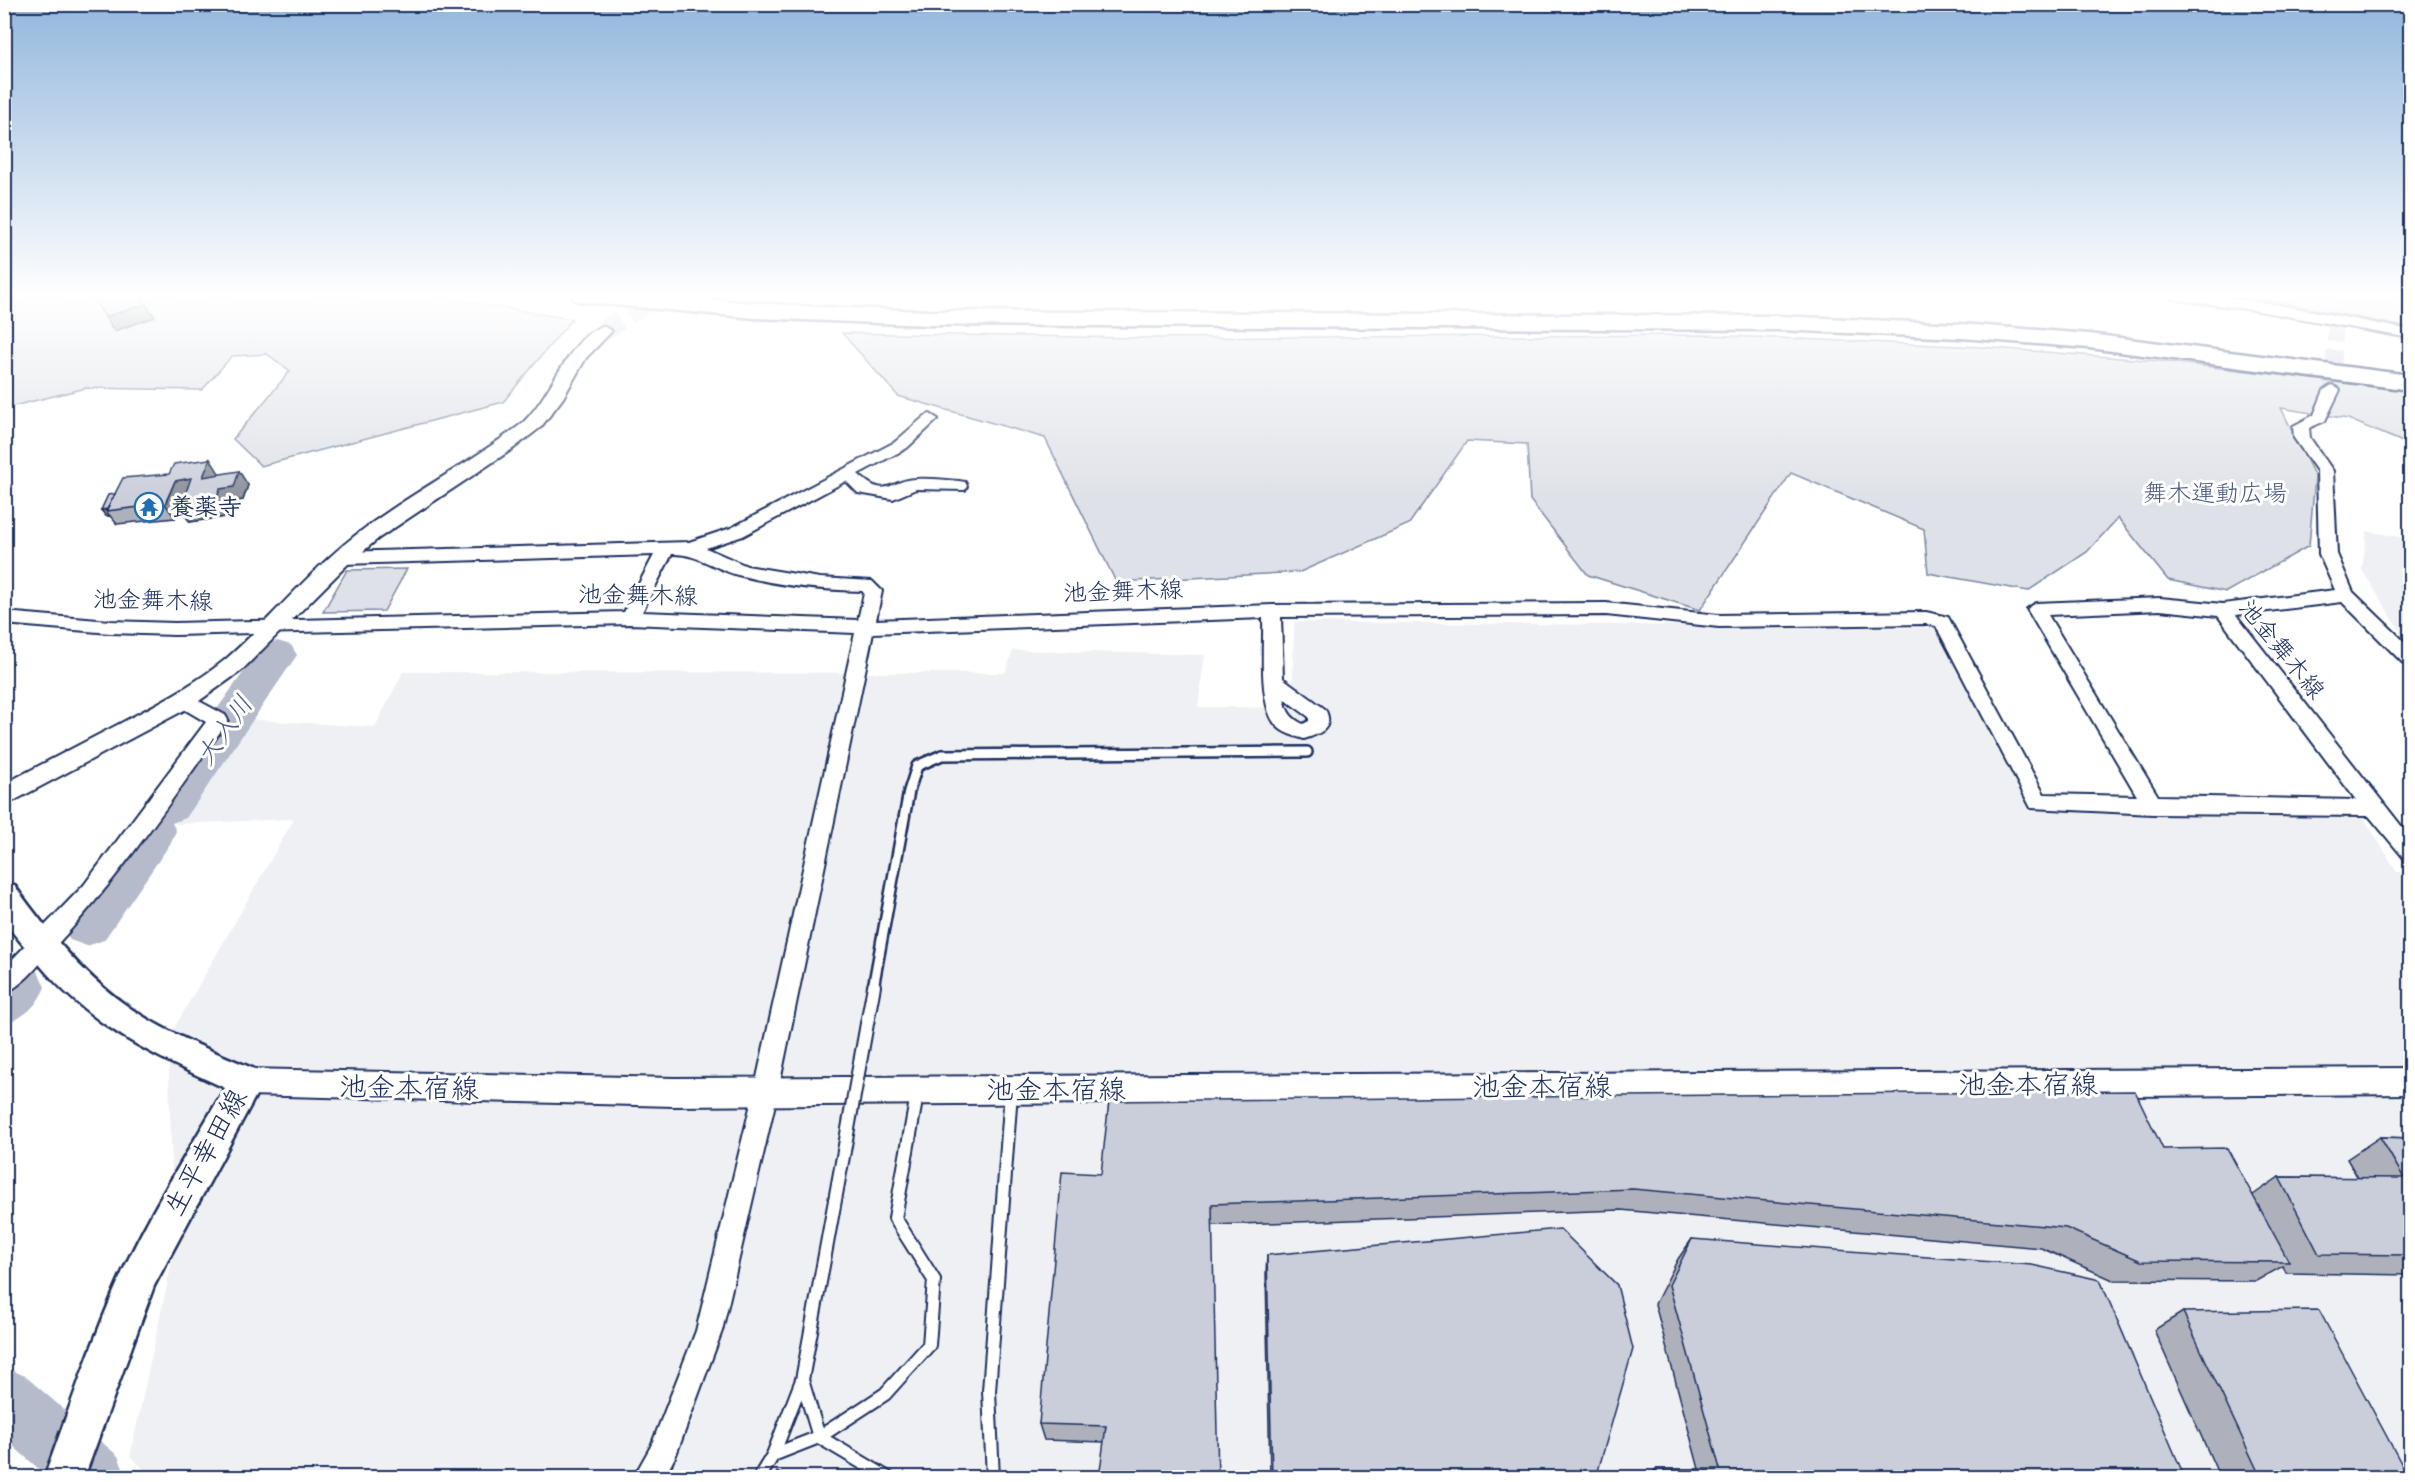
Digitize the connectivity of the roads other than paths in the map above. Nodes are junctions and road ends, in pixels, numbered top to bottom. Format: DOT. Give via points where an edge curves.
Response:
graph roads {
  1 [pos="573,364"];
  2 [pos="2266,364"];
  3 [pos="2410,383"];
  4 [pos="2332,390"];
  5 [pos="930,419"];
  6 [pos="848,473"];
  7 [pos="959,486"];
  8 [pos="690,548"];
  9 [pos="666,549"];
  10 [pos="342,558"];
  11 [pos="2346,595"];
  12 [pos="2223,610"];
  13 [pos="1272,611"];
  14 [pos="4,618"];
  15 [pos="630,618"];
  16 [pos="273,624"];
  17 [pos="866,627"];
  18 [pos="2410,658"];
  19 [pos="1274,681"];
  20 [pos="184,700"];
  21 [pos="1307,752"];
  22 [pos="4,796"];
  23 [pos="2153,806"];
  24 [pos="2374,808"];
  25 [pos="2410,852"];
  26 [pos="4,894"];
  27 [pos="43,949"];
  28 [pos="4,983"];
  29 [pos="2410,1081"];
  30 [pos="247,1082"];
  31 [pos="917,1090"];
  32 [pos="1012,1090"];
  33 [pos="766,1091"];
  34 [pos="802,1380"];
  35 [pos="819,1437"];
  36 [pos="773,1455"];
  37 [pos="64,1478"];
  38 [pos="647,1478"];
  39 [pos="759,1478"];
  40 [pos="888,1478"];
  41 [pos="993,1478"];
  1 -- 10 [label="street" via="534,423 404,510"];
  2 -- 3 [label="highway"];
  4 -- 11 [label="street" via="2320,418 2301,426 2301,432 2325,471 2328,554"];
  5 -- 6 [label="street" via="901,445"];
  6 -- 7 [label="street" via="864,489 893,494 913,484"];
  6 -- 8 [label="street" via="737,532"];
  8 -- 9 [label="street"];
  8 -- 17 [label="street" via="743,571 820,584 866,585 873,591"];
  9 -- 10 [label="street"];
  9 -- 15 [label="street"];
  10 -- 16 [label="street"];
  11 -- 12 [label="street"];
  11 -- 18 [label="street"];
  12 -- 23 [label="street, 池金舞木線" via="2160,604 2036,609"];
  12 -- 24 [label="street, 池金舞木線"];
  13 -- 17 [label="street, 池金舞木線"];
  13 -- 19 [label="street"];
  13 -- 23 [label="street, 池金舞木線" via="1606,609 1719,621 1942,621 2038,802"];
  14 -- 16 [label="street, 池金舞木線" via="175,629"];
  15 -- 16 [label="street, 池金舞木線"];
  15 -- 17 [label="street, 池金舞木線"];
  16 -- 20 [label="street" via="233,664"];
  17 -- 33 [label="street"];
  20 -- 22 [label="street"];
  20 -- 27 [label="street" via="218,720"];
  21 -- 34 [label="lane, bridge" via="942,755 917,766 909,791"];
  23 -- 24 [label="street"];
  24 -- 25 [label="street, 池金舞木線"];
  26 -- 27 [label="main road, 生平幸田線"];
  27 -- 28 [label="street"];
  27 -- 30 [label="main road, 生平幸田線" via="97,1002 132,1026"];
  29 -- 32 [label="street, 池金本宿線"];
  30 -- 33 [label="street, 池金本宿線"];
  30 -- 37 [label="main road, 生平幸田線" via="184,1189 141,1274"];
  31 -- 32 [label="street, 池金本宿線"];
  31 -- 33 [label="street, 池金本宿線"];
  31 -- 35 [label="lane" via="895,1218 934,1280 929,1345 885,1395"];
  32 -- 41 [label="lane" via="989,1391"];
  33 -- 38 [label="street" via="709,1331 662,1455"];
  34 -- 35 [label="lane"];
  34 -- 36 [label="lane"];
  35 -- 36 [label="lane"];
  35 -- 40 [label="lane"];
  36 -- 39 [label="lane"];
}
